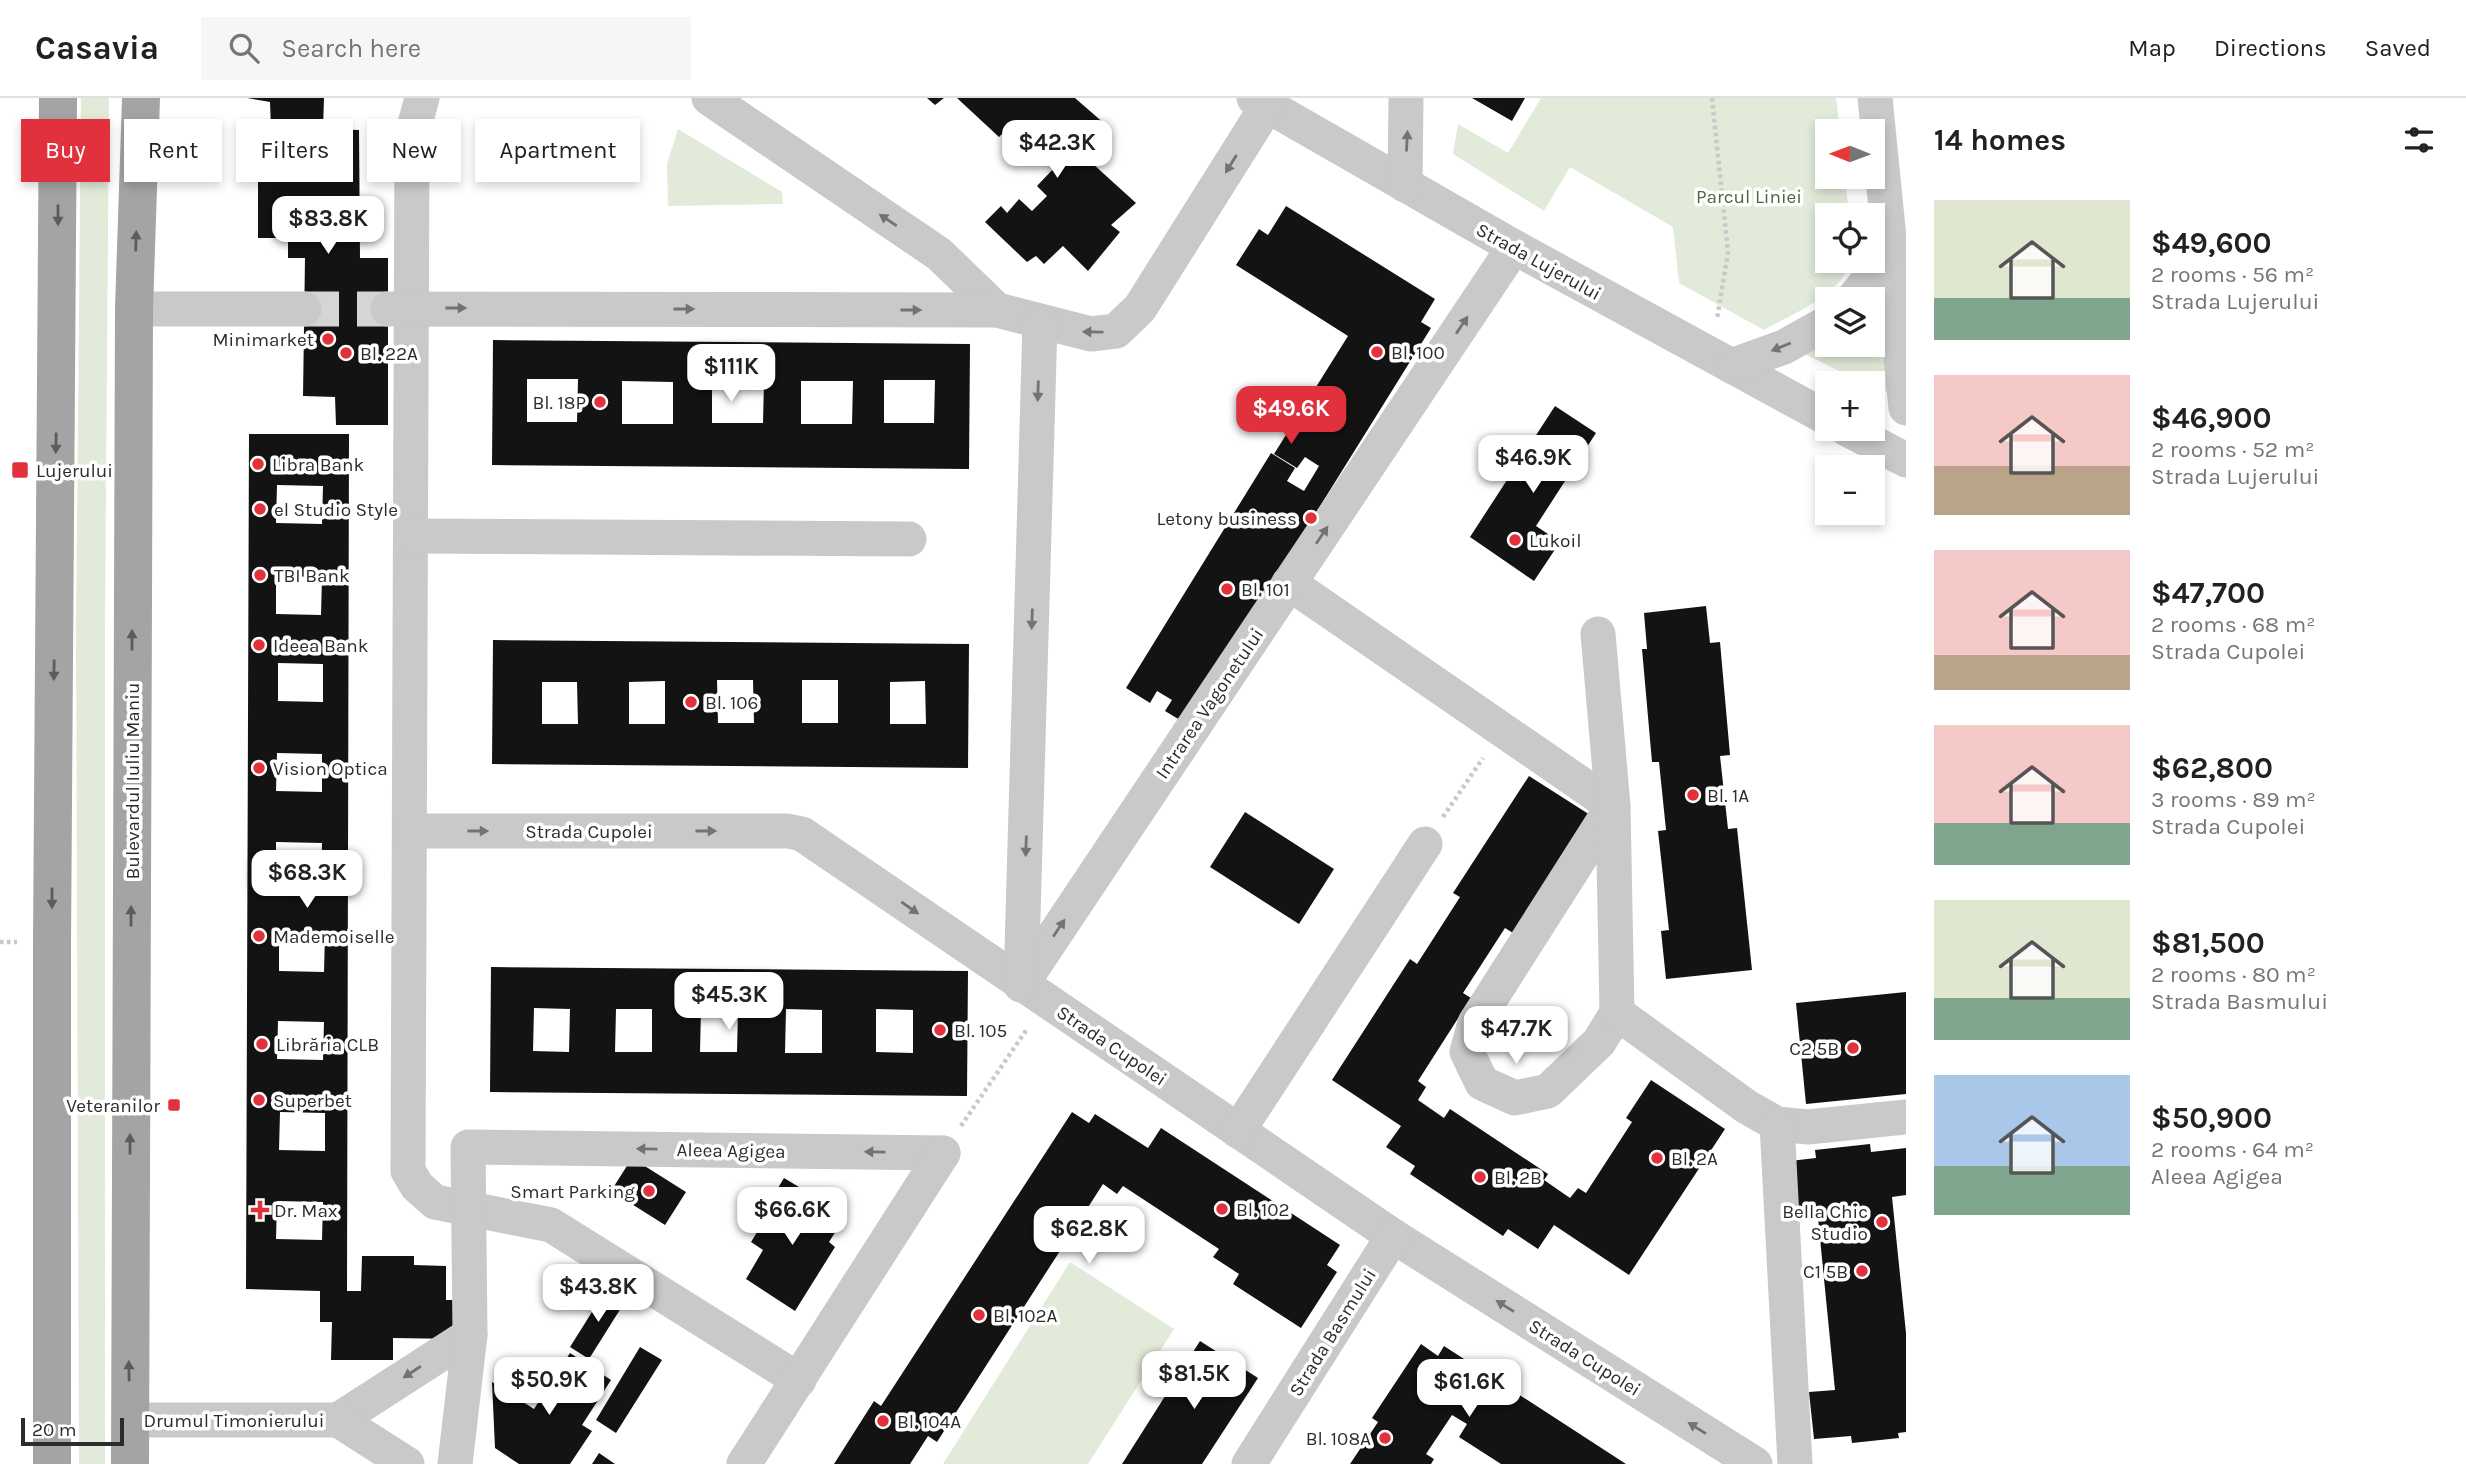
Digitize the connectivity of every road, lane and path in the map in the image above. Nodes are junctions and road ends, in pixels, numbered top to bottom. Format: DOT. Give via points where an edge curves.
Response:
graph roads {
  1 [pos="58,98"];
  2 [pos="141,98"];
  3 [pos="422,98"];
  4 [pos="709,98"];
  5 [pos="1406,98"];
  6 [pos="1712,98"];
  7 [pos="1875,98"];
  8 [pos="1261,102"];
  9 [pos="1405,185"];
  10 [pos="1888,226"];
  11 [pos="1514,247"];
  12 [pos="1863,287"];
  13 [pos="134,309"];
  14 [pos="304,309"];
  15 [pos="400,309"];
  16 [pos="997,310"];
  17 [pos="1040,323"];
  18 [pos="1815,329"];
  19 [pos="1699,348"];
  20 [pos="1731,366"];
  21 [pos="1906,408"];
  22 [pos="1815,412"];
  23 [pos="1870,441"];
  24 [pos="1906,460"];
  25 [pos="412,536"];
  26 [pos="909,539"];
  27 [pos="1289,583"];
  28 [pos="1598,634"];
  29 [pos="1502,730"];
  30 [pos="1613,807"];
  31 [pos="410,831"];
  32 [pos="1425,844"];
  33 [pos="1034,993"];
  34 [pos="1617,1013"];
  35 [pos="1906,1117"];
  36 [pos="1777,1124"];
  37 [pos="1238,1131"];
  38 [pos="943,1153"];
  39 [pos="467,1210"];
  40 [pos="1393,1236"];
  41 [pos="470,1335"];
  42 [pos="799,1380"];
  43 [pos="130,1420"];
  44 [pos="338,1420"];
  45 [pos="51,1464"];
  46 [pos="130,1464"];
  47 [pos="407,1464"];
  48 [pos="455,1464"];
  49 [pos="744,1464"];
  50 [pos="1250,1464"];
  51 [pos="1755,1464"];
  52 [pos="1794,1464"];
  1 -- 45 [label="main road, one-way"];
  13 -- 2 [label="main road, Bulevardul Iuliu Maniu, one-way"];
  3 -- 15 [label="street" via="412,135"];
  16 -- 4 [label="street, one-way" via="939,254"];
  9 -- 5 [label="street, one-way"];
  6 -- 19 [label="path" via="1728,252 1716,321"];
  7 -- 10 [label="street"];
  8 -- 9 [label="street, Strada Lujerului"];
  8 -- 17 [label="street, one-way" via="1140,308 1116,331 1091,334"];
  9 -- 11 [label="street, Strada Lujerului"];
  10 -- 12 [label="street" via="1871,277"];
  10 -- 21 [label="street"];
  11 -- 19 [label="street, Strada Lujerului"];
  27 -- 11 [label="street, Intrarea Vagonetului, one-way"];
  13 -- 14 [label="street"];
  43 -- 13 [label="main road, Bulevardul Iuliu Maniu, one-way"];
  15 -- 16 [label="street, one-way"];
  15 -- 25 [label="street"];
  16 -- 17 [label="street"];
  17 -- 33 [label="street, one-way"];
  18 -- 20 [label="street, one-way"];
  19 -- 20 [label="street, Strada Lujerului"];
  20 -- 22 [label="street, Strada Lujerului"];
  23 -- 24 [label="street"];
  25 -- 26 [label="street"];
  25 -- 31 [label="street"];
  27 -- 29 [label="street"];
  33 -- 27 [label="street, Intrarea Vagonetului, one-way"];
  28 -- 30 [label="street"];
  29 -- 30 [label="street"];
  29 -- 32 [label="path"];
  30 -- 34 [label="street"];
  30 -- 34 [label="street" via="1475,1023 1467,1052 1482,1083 1515,1098 1548,1091 1599,1042"];
  31 -- 33 [label="street, Strada Cupolei, one-way" via="803,834"];
  31 -- 39 [label="street" via="408,1171 435,1202"];
  32 -- 37 [label="street"];
  33 -- 37 [label="street, Strada Cupolei"];
  33 -- 38 [label="path"];
  34 -- 36 [label="street"];
  35 -- 36 [label="street" via="1808,1127"];
  36 -- 52 [label="street"];
  37 -- 40 [label="street, Strada Cupolei"];
  38 -- 39 [label="street, Aleea Agigea, one-way" via="468,1147"];
  38 -- 42 [label="street"];
  39 -- 41 [label="street, Aleea Agigea"];
  39 -- 42 [label="street" via="551,1225"];
  40 -- 50 [label="street, Strada Basmului"];
  51 -- 40 [label="street, Strada Cupolei, one-way"];
  41 -- 44 [label="street, one-way"];
  41 -- 48 [label="street, Aleea Agigea"];
  42 -- 49 [label="street"];
  43 -- 44 [label="street, Drumul Timonierului"];
  43 -- 46 [label="main road, Bulevardul Iuliu Maniu"];
  44 -- 47 [label="street"];
}
